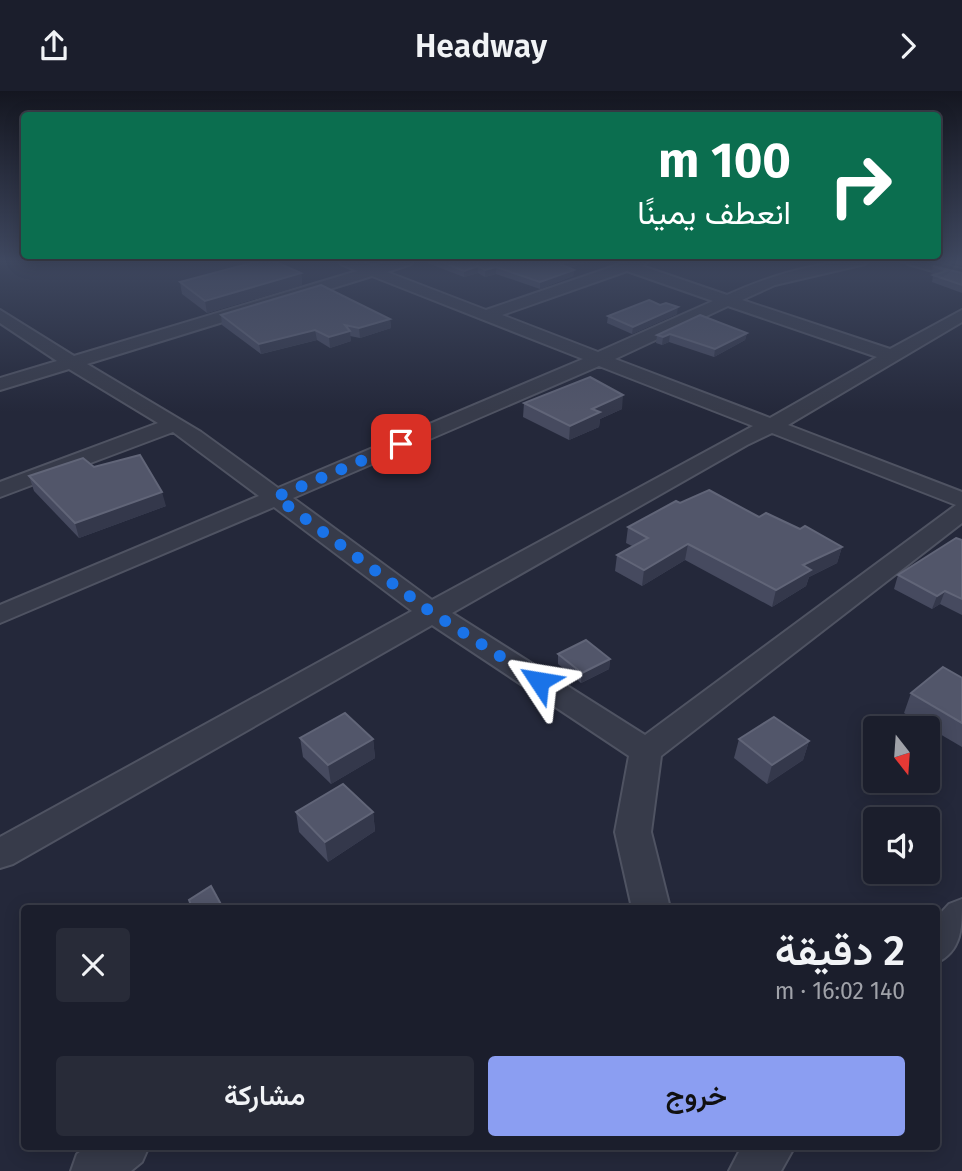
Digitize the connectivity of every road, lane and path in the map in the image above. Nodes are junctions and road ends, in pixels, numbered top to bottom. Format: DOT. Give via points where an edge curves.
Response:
graph roads {
  1 [pos="238,311"];
  2 [pos="479,311"];
  3 [pos="498,311"];
  4 [pos="702,311"];
  5 [pos="761,311"];
  6 [pos="0,315"];
  7 [pos="488,315"];
  8 [pos="959,320"];
  9 [pos="892,356"];
  10 [pos="599,359"];
  11 [pos="71,362"];
  12 [pos="0,384"];
  13 [pos="174,424"];
  14 [pos="771,426"];
  15 [pos="0,490"];
  16 [pos="276,497"];
  17 [pos="962,500"];
  18 [pos="962,511"];
  19 [pos="431,612"];
  20 [pos="0,615"];
  21 [pos="646,751"];
  22 [pos="0,854"];
  23 [pos="650,905"];
  24 [pos="962,915"];
  25 [pos="940,941"];
  26 [pos="121,1150"];
  27 [pos="769,1150"];
  28 [pos="94,1171"];
  29 [pos="752,1171"];
  1 -- 11 [label="street"];
  2 -- 7 [label="street"];
  3 -- 7 [label="street"];
  4 -- 10 [label="street"];
  5 -- 9 [label="street"];
  6 -- 11 [label="street"];
  7 -- 10 [label="street"];
  8 -- 9 [label="street"];
  9 -- 14 [label="street"];
  10 -- 14 [label="street"];
  10 -- 16 [label="street"];
  11 -- 12 [label="street"];
  11 -- 13 [label="street"];
  13 -- 15 [label="street"];
  13 -- 16 [label="street"];
  14 -- 17 [label="street"];
  14 -- 19 [label="street"];
  16 -- 19 [label="street"];
  16 -- 20 [label="street"];
  18 -- 21 [label="street"];
  19 -- 21 [label="street"];
  19 -- 22 [label="street"];
  21 -- 23 [label="street" via="633,832"];
  24 -- 25 [label="street"];
  26 -- 28 [label="street"];
  27 -- 29 [label="street"];
}
